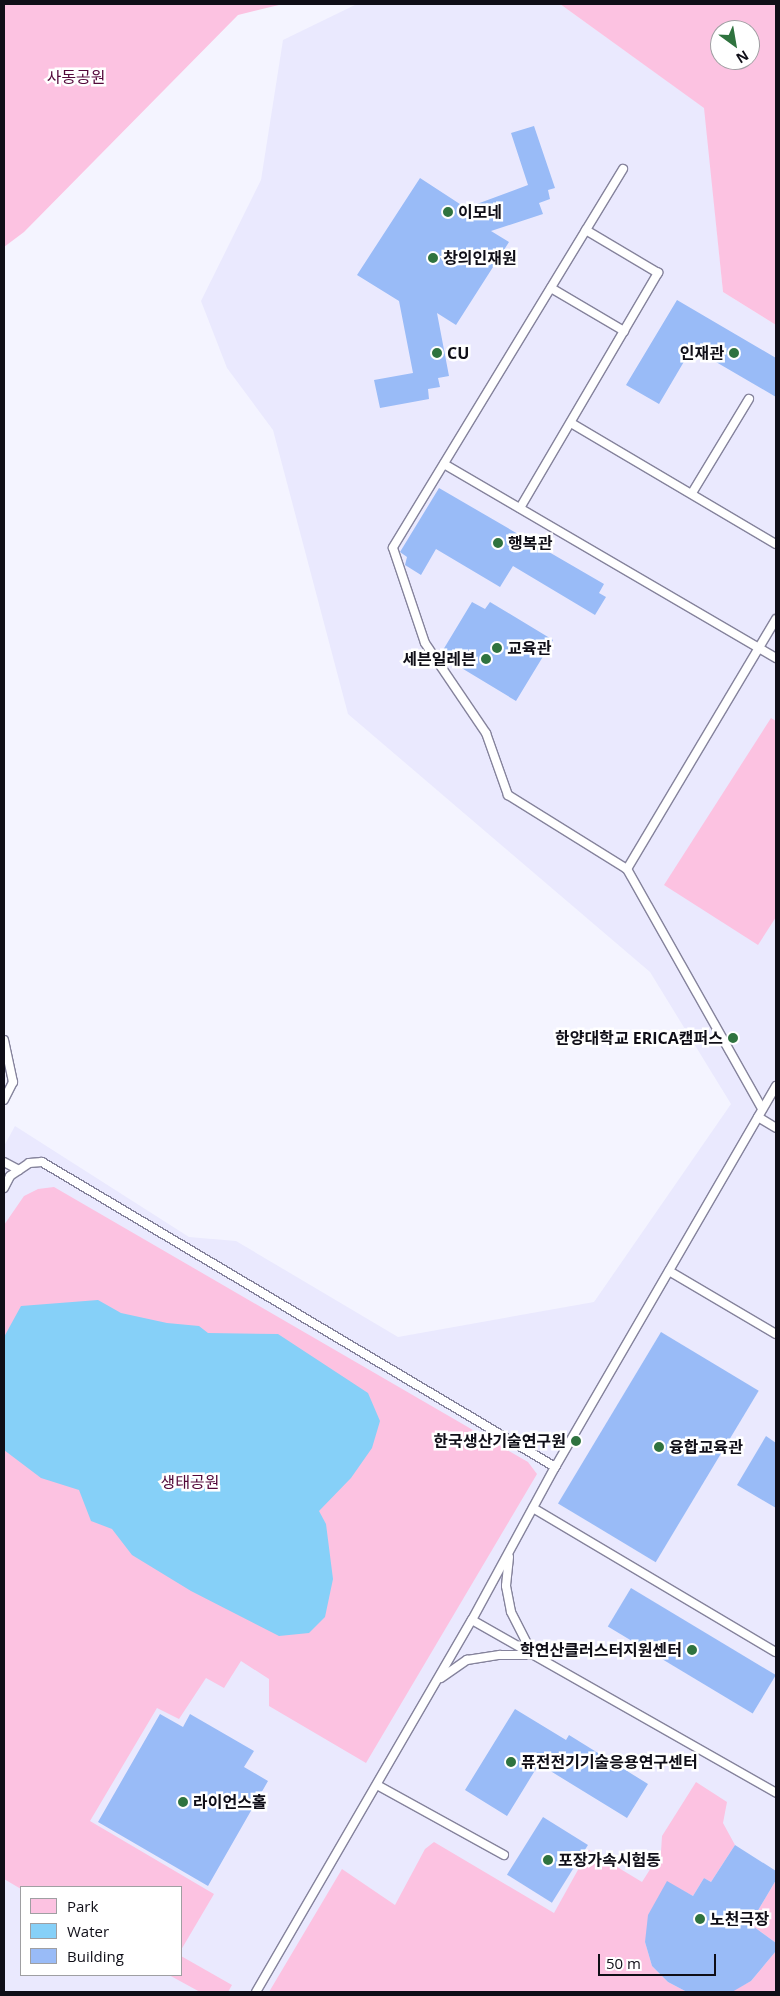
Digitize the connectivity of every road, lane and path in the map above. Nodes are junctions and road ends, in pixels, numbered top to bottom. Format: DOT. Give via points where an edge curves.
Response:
graph roads {
  1 [pos="623,169"];
  2 [pos="586,230"];
  3 [pos="551,288"];
  4 [pos="624,331"];
  5 [pos="749,399"];
  6 [pos="571,423"];
  7 [pos="444,464"];
  8 [pos="692,492"];
  9 [pos="520,508"];
  10 [pos="776,544"];
  11 [pos="776,619"];
  12 [pos="759,648"];
  13 [pos="776,658"];
  14 [pos="627,869"];
  15 [pos="4,1040"];
  16 [pos="776,1086"];
  17 [pos="4,1100"];
  18 [pos="762,1109"];
  19 [pos="758,1117"];
  20 [pos="776,1128"];
  21 [pos="4,1162"];
  22 [pos="19,1170"];
  23 [pos="4,1187"];
  24 [pos="669,1271"];
  25 [pos="776,1334"];
  26 [pos="555,1468"];
  27 [pos="534,1508"];
  28 [pos="510,1552"];
  29 [pos="472,1620"];
  30 [pos="776,1652"];
  31 [pos="533,1655"];
  32 [pos="437,1682"];
  33 [pos="377,1785"];
  34 [pos="776,1793"];
  35 [pos="504,1855"];
  36 [pos="256,1992"];
  1 -- 2 [label="lane"];
  2 -- 3 [label="lane"];
  2 -- 4 [label="lane" via="658,273"];
  3 -- 4 [label="lane"];
  3 -- 7 [label="lane"];
  4 -- 6 [label="lane"];
  5 -- 8 [label="lane"];
  6 -- 8 [label="lane"];
  6 -- 9 [label="lane"];
  7 -- 9 [label="lane"];
  7 -- 14 [label="lane" via="392,548 425,643 486,733 508,795"];
  8 -- 10 [label="lane"];
  9 -- 12 [label="lane"];
  11 -- 12 [label="lane"];
  12 -- 13 [label="lane"];
  12 -- 14 [label="lane"];
  14 -- 18 [label="lane"];
  15 -- 17 [label="lane" via="13,1082"];
  16 -- 18 [label="lane"];
  18 -- 19 [label="lane"];
  19 -- 20 [label="lane"];
  19 -- 24 [label="lane"];
  21 -- 22 [label="lane"];
  22 -- 23 [label="lane" via="10,1176"];
  22 -- 26 [label="lane" via="42,1162"];
  24 -- 25 [label="lane"];
  24 -- 26 [label="lane"];
  26 -- 27 [label="lane"];
  27 -- 28 [label="lane"];
  27 -- 30 [label="lane"];
  28 -- 29 [label="lane"];
  28 -- 31 [label="lane" via="506,1586 512,1612"];
  29 -- 31 [label="lane"];
  29 -- 32 [label="lane"];
  31 -- 32 [label="lane" via="467,1660"];
  31 -- 34 [label="lane"];
  32 -- 33 [label="lane"];
  33 -- 35 [label="lane"];
  33 -- 36 [label="lane"];
}
